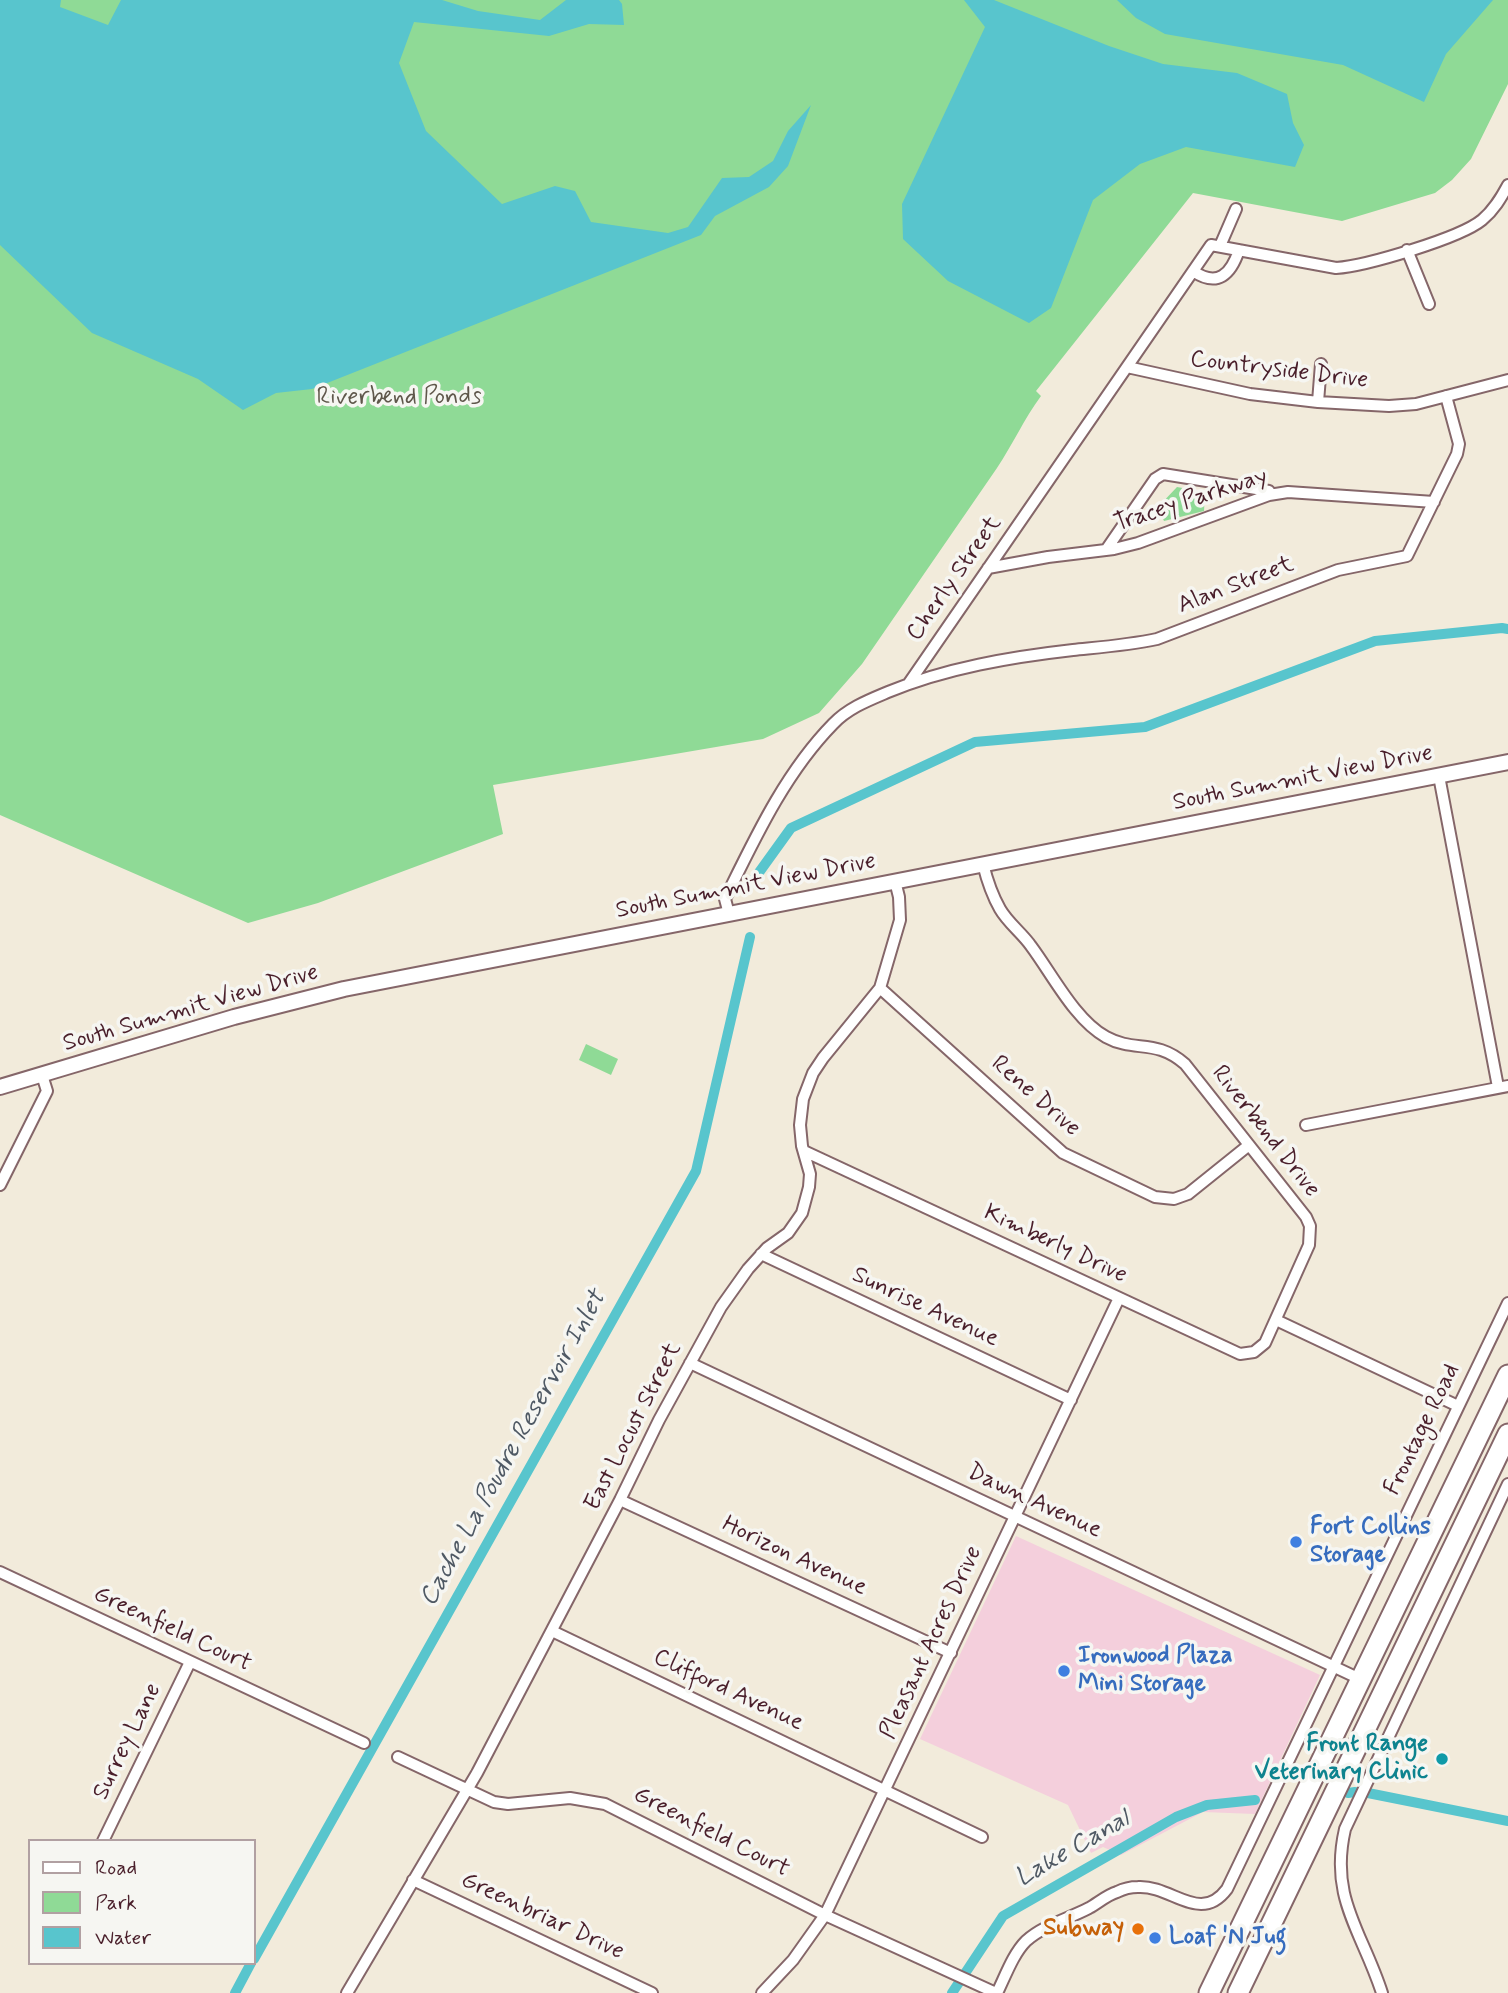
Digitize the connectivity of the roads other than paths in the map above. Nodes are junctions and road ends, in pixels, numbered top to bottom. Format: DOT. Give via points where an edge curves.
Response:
graph roads {
  1 [pos="1508,186"];
  2 [pos="1236,209"];
  3 [pos="1215,246"];
  4 [pos="1239,250"];
  5 [pos="1407,250"];
  6 [pos="1193,271"];
  7 [pos="1429,304"];
  8 [pos="1321,364"];
  9 [pos="1126,367"];
  10 [pos="1508,380"];
  11 [pos="1446,396"];
  12 [pos="1318,402"];
  13 [pos="1288,492"];
  14 [pos="1434,502"];
  15 [pos="1106,550"];
  16 [pos="988,568"];
  17 [pos="908,683"];
  18 [pos="1508,762"];
  19 [pos="1439,776"];
  20 [pos="983,864"];
  21 [pos="895,881"];
  22 [pos="729,914"];
  23 [pos="880,988"];
  24 [pos="43,1075"];
  25 [pos="1503,1086"];
  26 [pos="0,1087"];
  27 [pos="1306,1125"];
  28 [pos="1249,1145"];
  29 [pos="804,1151"];
  30 [pos="0,1185"];
  31 [pos="761,1254"];
  32 [pos="1119,1298"];
  33 [pos="1508,1303"];
  34 [pos="1276,1320"];
  35 [pos="691,1363"];
  36 [pos="1508,1375"];
  37 [pos="1071,1400"];
  38 [pos="1458,1406"];
  39 [pos="1508,1434"];
  40 [pos="1508,1484"];
  41 [pos="620,1500"];
  42 [pos="1016,1516"];
  43 [pos="0,1572"];
  44 [pos="552,1631"];
  45 [pos="951,1653"];
  46 [pos="190,1662"];
  47 [pos="1334,1667"];
  48 [pos="1360,1679"];
  49 [pos="1383,1690"];
  50 [pos="1405,1701"];
  51 [pos="364,1743"];
  52 [pos="398,1757"];
  53 [pos="886,1789"];
  54 [pos="467,1790"];
  55 [pos="982,1837"];
  56 [pos="104,1839"];
  57 [pos="413,1880"];
  58 [pos="1278,1909"];
  59 [pos="825,1915"];
  60 [pos="347,1993"];
  61 [pos="652,1993"];
  62 [pos="762,1993"];
  63 [pos="997,1993"];
  64 [pos="1209,1993"];
  65 [pos="1238,1993"];
  66 [pos="1249,1993"];
  67 [pos="1382,1993"];
  1 -- 5 [label="street" via="1480,222"];
  2 -- 3 [label="street, Cherly Street"];
  3 -- 4 [label="street"];
  3 -- 6 [label="street, Cherly Street"];
  4 -- 5 [label="street" via="1336,268"];
  4 -- 6 [label="street" via="1224,275 1210,279"];
  5 -- 7 [label="street"];
  6 -- 9 [label="street, Cherly Street"];
  8 -- 12 [label="street"];
  9 -- 12 [label="street, Countryside Drive" via="1250,394"];
  9 -- 16 [label="street, Cherly Street"];
  10 -- 11 [label="street, Countryside Drive"];
  11 -- 12 [label="street, Countryside Drive" via="1389,406"];
  11 -- 14 [label="street, Alan Street" via="1459,444"];
  13 -- 14 [label="street, Tracey Parkway"];
  13 -- 15 [label="street, Tracey Parkway" via="1252,499 1138,543"];
  13 -- 15 [label="street, Tracey Parkway" via="1163,474"];
  14 -- 17 [label="street, Alan Street" via="1407,556 1338,570 1157,639 960,668"];
  15 -- 16 [label="street, Tracey Parkway"];
  16 -- 17 [label="street, Cherly Street"];
  17 -- 22 [label="street" via="862,703 835,722 810,752 768,812 725,899"];
  18 -- 19 [label="street, South Summit View Drive"];
  19 -- 20 [label="street, South Summit View Drive"];
  19 -- 25 [label="street"];
  20 -- 21 [label="street, South Summit View Drive"];
  20 -- 28 [label="street, Riverbend Drive" via="1001,910 1089,1025 1109,1039 1176,1056"];
  21 -- 22 [label="street, South Summit View Drive"];
  21 -- 23 [label="street, East Locust Street" via="900,920"];
  22 -- 24 [label="street, South Summit View Drive" via="344,989"];
  23 -- 28 [label="street, Rene Drive" via="1063,1153 1155,1197 1174,1199 1188,1194"];
  23 -- 29 [label="street, East Locust Street" via="813,1073 801,1110"];
  24 -- 26 [label="street, South Summit View Drive"];
  24 -- 30 [label="street" via="47,1091"];
  25 -- 27 [label="street"];
  28 -- 34 [label="street, Riverbend Drive" via="1310,1226 1309,1245"];
  29 -- 31 [label="street, East Locust Street" via="810,1174 802,1213 788,1233"];
  29 -- 32 [label="street, Kimberly Drive"];
  31 -- 35 [label="street, East Locust Street" via="733,1287"];
  31 -- 37 [label="street, Sunrise Avenue"];
  32 -- 34 [label="street, Kimberly Drive" via="1240,1354 1260,1349"];
  32 -- 37 [label="street, Pleasant Acres Drive"];
  33 -- 38 [label="street, Frontage Road"];
  34 -- 38 [label="street"];
  35 -- 41 [label="street, East Locust Street"];
  35 -- 42 [label="street, Dawn Avenue"];
  36 -- 48 [label="highway"];
  37 -- 42 [label="street, Pleasant Acres Drive"];
  38 -- 47 [label="street, Frontage Road"];
  39 -- 49 [label="highway"];
  40 -- 50 [label="street"];
  41 -- 44 [label="street, East Locust Street"];
  41 -- 45 [label="street, Horizon Avenue"];
  42 -- 45 [label="street, Pleasant Acres Drive"];
  42 -- 47 [label="street, Dawn Avenue"];
  43 -- 46 [label="street, Greenfield Court"];
  44 -- 53 [label="street, Clifford Avenue"];
  44 -- 54 [label="street, East Locust Street"];
  45 -- 53 [label="street, Pleasant Acres Drive"];
  46 -- 51 [label="street, Greenfield Court"];
  46 -- 56 [label="street, Surrey Lane"];
  47 -- 48 [label="street, Dawn Avenue"];
  47 -- 63 [label="street, Frontage Road" via="1220,1898 1205,1905 1142,1887 1116,1892 1026,1941"];
  48 -- 64 [label="highway"];
  49 -- 50 [label="street"];
  49 -- 58 [label="highway"];
  50 -- 67 [label="street" via="1352,1810 1341,1847 1342,1892"];
  52 -- 54 [label="street, Greenfield Court"];
  53 -- 55 [label="street, Clifford Avenue"];
  53 -- 59 [label="street, Pleasant Acres Drive"];
  54 -- 57 [label="street, East Locust Street"];
  54 -- 59 [label="street, Greenfield Court" via="508,1804 570,1798 605,1804"];
  57 -- 60 [label="street, East Locust Street"];
  57 -- 61 [label="street, Greenbriar Drive"];
  58 -- 65 [label="highway"];
  58 -- 66 [label="highway" via="1268,1952"];
  59 -- 62 [label="street, Pleasant Acres Drive"];
  59 -- 63 [label="street, Greenfield Court"];
}
